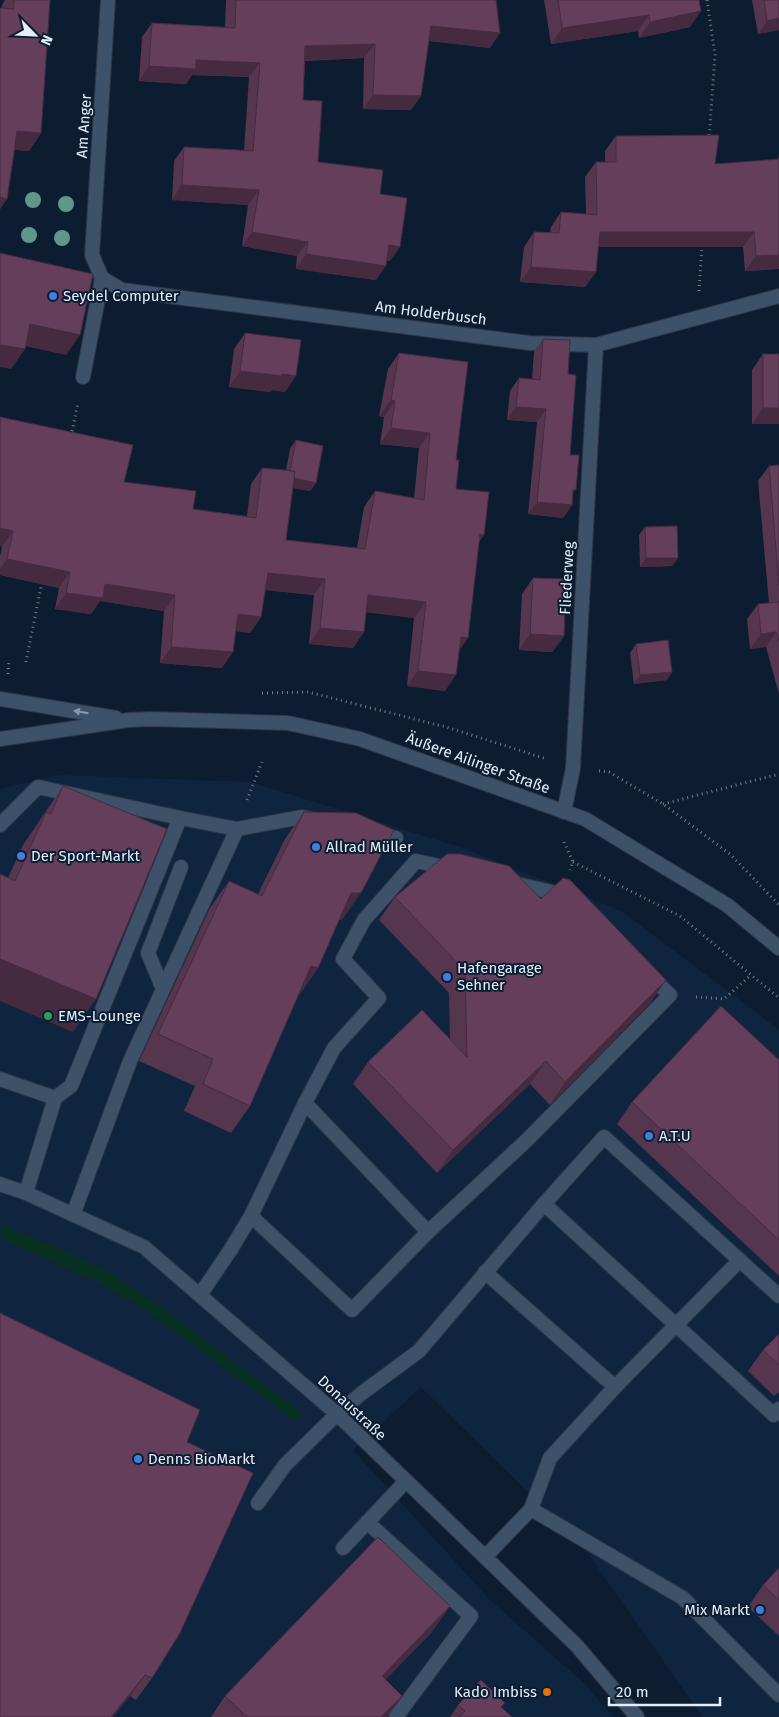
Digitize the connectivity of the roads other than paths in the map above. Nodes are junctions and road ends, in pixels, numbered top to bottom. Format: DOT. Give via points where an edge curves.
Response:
graph roads {
  1 [pos="108,0"];
  2 [pos="102,278"];
  3 [pos="779,296"];
  4 [pos="596,345"];
  5 [pos="83,377"];
  6 [pos="0,699"];
  7 [pos="129,720"];
  8 [pos="0,739"];
  9 [pos="564,812"];
  10 [pos="180,818"];
  11 [pos="330,824"];
  12 [pos="0,825"];
  13 [pos="237,829"];
  14 [pos="358,830"];
  15 [pos="396,838"];
  16 [pos="181,868"];
  17 [pos="464,872"];
  18 [pos="502,881"];
  19 [pos="575,907"];
  20 [pos="779,948"];
  21 [pos="641,968"];
  22 [pos="163,989"];
  23 [pos="0,1079"];
  24 [pos="55,1098"];
  25 [pos="305,1103"];
  26 [pos="0,1184"];
  27 [pos="26,1193"];
  28 [pos="544,1204"];
  29 [pos="74,1215"];
  30 [pos="251,1216"];
  31 [pos="428,1232"];
  32 [pos="740,1260"];
  33 [pos="485,1272"];
  34 [pos="200,1295"];
  35 [pos="779,1296"];
  36 [pos="677,1325"];
  37 [pos="615,1387"];
  38 [pos="779,1409"];
  39 [pos="337,1414"];
  40 [pos="406,1481"];
  41 [pos="258,1503"];
  42 [pos="531,1509"];
  43 [pos="367,1522"];
  44 [pos="342,1548"];
  45 [pos="485,1557"];
  46 [pos="779,1696"];
  47 [pos="396,1717"];
  48 [pos="637,1717"];
  1 -- 2 [label="street, Am Anger" via="92,255"];
  2 -- 4 [label="street, Am Holderbusch" via="122,290 529,342"];
  2 -- 5 [label="street"];
  3 -- 4 [label="street, Am Holderbusch"];
  4 -- 9 [label="street, Fliederweg" via="573,768"];
  7 -- 6 [label="street, one-way"];
  7 -- 8 [label="street"];
  7 -- 9 [label="street, Äußere Ailinger Straße" via="288,723 360,739"];
  9 -- 20 [label="street, Äußere Ailinger Straße" via="585,819 727,905"];
  10 -- 12 [label="street" via="38,787"];
  10 -- 13 [label="street"];
  10 -- 24 [label="street" via="71,1086"];
  11 -- 13 [label="street" via="302,817"];
  13 -- 22 [label="street"];
  14 -- 15 [label="street"];
  16 -- 22 [label="street" via="148,952"];
  17 -- 25 [label="street" via="416,861 364,920 343,959 379,998 334,1048"];
  18 -- 19 [label="street" via="560,894"];
  21 -- 31 [label="street" via="670,995 527,1140"];
  22 -- 29 [label="street" via="130,1062"];
  23 -- 24 [label="street"];
  24 -- 27 [label="street"];
  25 -- 30 [label="street"];
  25 -- 31 [label="street"];
  26 -- 27 [label="street, Donaustraße"];
  27 -- 29 [label="street, Donaustraße"];
  28 -- 32 [label="street" via="604,1138"];
  28 -- 33 [label="street"];
  28 -- 36 [label="street"];
  29 -- 34 [label="street, Donaustraße" via="144,1247"];
  30 -- 31 [label="street" via="352,1310"];
  30 -- 34 [label="street"];
  32 -- 35 [label="street"];
  32 -- 36 [label="street"];
  33 -- 37 [label="street"];
  33 -- 39 [label="street" via="419,1351"];
  34 -- 39 [label="street, Donaustraße"];
  36 -- 37 [label="street"];
  36 -- 38 [label="street" via="774,1415"];
  37 -- 42 [label="street" via="550,1458"];
  39 -- 40 [label="street, Donaustraße"];
  39 -- 41 [label="street" via="285,1465"];
  40 -- 43 [label="street"];
  40 -- 45 [label="street, Donaustraße"];
  42 -- 45 [label="street"];
  42 -- 46 [label="street" via="683,1598"];
  43 -- 44 [label="street"];
  43 -- 47 [label="street" via="471,1616"];
  45 -- 48 [label="street, Donaustraße" via="577,1646"];
}
